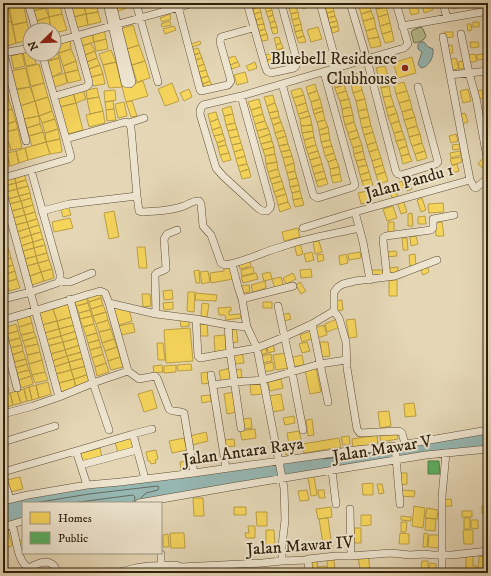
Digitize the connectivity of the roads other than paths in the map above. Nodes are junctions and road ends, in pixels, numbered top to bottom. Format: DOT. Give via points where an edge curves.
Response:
graph roads {
  1 [pos="28,3"];
  2 [pos="67,3"];
  3 [pos="107,3"];
  4 [pos="112,3"];
  5 [pos="136,3"];
  6 [pos="194,3"];
  7 [pos="247,3"];
  8 [pos="281,3"];
  9 [pos="320,3"];
  10 [pos="350,3"];
  11 [pos="396,3"];
  12 [pos="442,3"];
  13 [pos="178,5"];
  14 [pos="488,11"];
  15 [pos="140,18"];
  16 [pos="446,18"];
  17 [pos="34,22"];
  18 [pos="115,25"];
  19 [pos="402,26"];
  20 [pos="487,26"];
  21 [pos="253,28"];
  22 [pos="461,34"];
  23 [pos="76,36"];
  24 [pos="443,37"];
  25 [pos="488,38"];
  26 [pos="62,40"];
  27 [pos="22,49"];
  28 [pos="333,51"];
  29 [pos="3,52"];
  30 [pos="367,60"];
  31 [pos="44,62"];
  32 [pos="488,71"];
  33 [pos="324,72"];
  34 [pos="469,73"];
  35 [pos="450,74"];
  36 [pos="158,82"];
  37 [pos="282,84"];
  38 [pos="418,87"];
  39 [pos="55,96"];
  40 [pos="240,96"];
  41 [pos="144,118"];
  42 [pos="129,123"];
  43 [pos="66,138"];
  44 [pos="26,141"];
  45 [pos="488,160"];
  46 [pos="31,170"];
  47 [pos="3,178"];
  48 [pos="488,178"];
  49 [pos="470,180"];
  50 [pos="3,192"];
  51 [pos="137,196"];
  52 [pos="42,211"];
  53 [pos="355,212"];
  54 [pos="454,215"];
  55 [pos="303,228"];
  56 [pos="359,228"];
  57 [pos="177,230"];
  58 [pos="437,260"];
  59 [pos="232,264"];
  60 [pos="92,272"];
  61 [pos="387,277"];
  62 [pos="60,280"];
  63 [pos="370,280"];
  64 [pos="293,286"];
  65 [pos="31,292"];
  66 [pos="70,299"];
  67 [pos="242,299"];
  68 [pos="3,300"];
  69 [pos="109,303"];
  70 [pos="278,306"];
  71 [pos="35,311"];
  72 [pos="334,312"];
  73 [pos="156,314"];
  74 [pos="196,319"];
  75 [pos="3,320"];
  76 [pos="312,324"];
  77 [pos="228,325"];
  78 [pos="247,327"];
  79 [pos="3,332"];
  80 [pos="284,337"];
  81 [pos="257,348"];
  82 [pos="230,352"];
  83 [pos="346,360"];
  84 [pos="320,364"];
  85 [pos="128,371"];
  86 [pos="292,372"];
  87 [pos="211,375"];
  88 [pos="263,380"];
  89 [pos="235,382"];
  90 [pos="93,383"];
  91 [pos="212,385"];
  92 [pos="16,388"];
  93 [pos="59,397"];
  94 [pos="328,402"];
  95 [pos="3,414"];
  96 [pos="55,426"];
  97 [pos="242,428"];
  98 [pos="152,429"];
  99 [pos="109,430"];
  100 [pos="303,430"];
  101 [pos="488,430"];
  102 [pos="133,434"];
  103 [pos="3,442"];
  104 [pos="405,444"];
  105 [pos="395,448"];
  106 [pos="488,449"];
  107 [pos="137,450"];
  108 [pos="74,452"];
  109 [pos="446,453"];
  110 [pos="396,460"];
  111 [pos="279,461"];
  112 [pos="81,466"];
  113 [pos="226,468"];
  114 [pos="332,471"];
  115 [pos="3,472"];
  116 [pos="194,473"];
  117 [pos="3,478"];
  118 [pos="145,479"];
  119 [pos="282,479"];
  120 [pos="87,485"];
  121 [pos="7,500"];
  122 [pos="145,502"];
  123 [pos="336,504"];
  124 [pos="400,504"];
  125 [pos="350,509"];
  126 [pos="22,521"];
  127 [pos="12,525"];
  128 [pos="3,527"];
  129 [pos="488,551"];
  130 [pos="161,554"];
  131 [pos="442,555"];
  132 [pos="351,556"];
  133 [pos="308,559"];
  134 [pos="282,561"];
  135 [pos="173,565"];
  136 [pos="161,566"];
  137 [pos="57,573"];
  138 [pos="116,573"];
  139 [pos="173,573"];
  140 [pos="310,573"];
  141 [pos="442,573"];
  1 -- 17 [label="street"];
  2 -- 23 [label="street"];
  3 -- 18 [label="street"];
  4 -- 18 [label="street"];
  5 -- 15 [label="street"];
  6 -- 13 [label="street"];
  7 -- 21 [label="street"];
  8 -- 21 [label="street" via="297,61 295,67 269,73"];
  9 -- 28 [label="street"];
  10 -- 30 [label="street"];
  11 -- 19 [label="street"];
  12 -- 16 [label="street"];
  13 -- 15 [label="street"];
  13 -- 21 [label="street" via="201,92 228,85 231,81 220,42 221,37"];
  14 -- 16 [label="street"];
  15 -- 18 [label="street"];
  15 -- 36 [label="street"];
  16 -- 19 [label="street"];
  18 -- 18 [label="street" via="132,82 130,84 125,83"];
  18 -- 23 [label="street"];
  19 -- 30 [label="street" via="408,44 406,47"];
  20 -- 25 [label="street"];
  22 -- 34 [label="street"];
  23 -- 26 [label="street"];
  23 -- 39 [label="street" via="89,84"];
  24 -- 35 [label="street"];
  27 -- 29 [label="street"];
  29 -- 44 [label="street"];
  30 -- 33 [label="street"];
  30 -- 38 [label="street" via="396,172 401,175 438,162"];
  31 -- 39 [label="street"];
  32 -- 34 [label="street"];
  33 -- 37 [label="street"];
  33 -- 37 [label="street" via="355,185 318,198 313,194"];
  34 -- 35 [label="street"];
  34 -- 45 [label="street"];
  35 -- 49 [label="street"];
  37 -- 40 [label="street"];
  39 -- 43 [label="street"];
  40 -- 40 [label="street" via="271,205 267,211 259,209 216,168 200,114 203,105"];
  41 -- 42 [label="street"];
  42 -- 43 [label="street"];
  42 -- 51 [label="street"];
  43 -- 46 [label="street" via="70,159"];
  46 -- 47 [label="street"];
  46 -- 52 [label="street"];
  48 -- 49 [label="street" via="476,188"];
  49 -- 53 [label="street, Jalan Pandu 1"];
  50 -- 65 [label="street"];
  51 -- 52 [label="street" via="69,204"];
  51 -- 59 [label="street" via="140,211 143,212 170,210 199,201 203,226 211,235 221,263"];
  52 -- 62 [label="street"];
  53 -- 55 [label="street, Jalan Pandu 1"];
  53 -- 56 [label="street"];
  54 -- 61 [label="street" via="433,219 431,230 383,238"];
  56 -- 59 [label="street" via="272,249"];
  56 -- 63 [label="street"];
  57 -- 73 [label="street" via="164,238 166,267 155,275"];
  58 -- 61 [label="street"];
  59 -- 67 [label="street"];
  60 -- 62 [label="street" via="70,282"];
  61 -- 63 [label="street"];
  62 -- 65 [label="street"];
  63 -- 72 [label="street" via="338,287 333,295"];
  64 -- 67 [label="street"];
  65 -- 68 [label="street"];
  65 -- 71 [label="street"];
  66 -- 69 [label="street" via="100,291 106,295"];
  66 -- 71 [label="street"];
  66 -- 90 [label="street"];
  67 -- 78 [label="street"];
  69 -- 73 [label="street"];
  69 -- 85 [label="street"];
  70 -- 80 [label="street"];
  71 -- 75 [label="street"];
  71 -- 93 [label="street"];
  72 -- 76 [label="street"];
  72 -- 83 [label="street" via="346,342"];
  73 -- 74 [label="street"];
  74 -- 77 [label="street"];
  74 -- 82 [label="street" via="199,358"];
  76 -- 80 [label="street"];
  76 -- 84 [label="street"];
  77 -- 78 [label="street"];
  77 -- 82 [label="street"];
  78 -- 81 [label="street"];
  79 -- 92 [label="street"];
  80 -- 81 [label="street"];
  80 -- 86 [label="street"];
  81 -- 82 [label="street"];
  81 -- 88 [label="street"];
  82 -- 89 [label="street"];
  83 -- 84 [label="street"];
  83 -- 104 [label="street" via="357,429 360,433 399,431"];
  84 -- 86 [label="street"];
  84 -- 94 [label="street"];
  85 -- 90 [label="street"];
  85 -- 116 [label="street" via="139,379 155,376 169,410 184,412"];
  86 -- 88 [label="street"];
  86 -- 100 [label="street"];
  87 -- 91 [label="street"];
  88 -- 89 [label="street"];
  88 -- 111 [label="street"];
  89 -- 91 [label="street"];
  89 -- 97 [label="street"];
  90 -- 93 [label="street"];
  90 -- 99 [label="street"];
  91 -- 113 [label="street"];
  93 -- 95 [label="street"];
  96 -- 103 [label="street"];
  98 -- 102 [label="street"];
  101 -- 104 [label="street, Jalan Antara Raya"];
  102 -- 107 [label="street"];
  102 -- 108 [label="street"];
  104 -- 105 [label="street, Jalan Antara Raya"];
  105 -- 110 [label="street"];
  105 -- 111 [label="street, Jalan Antara Raya"];
  106 -- 109 [label="street, Jalan Mawar V"];
  107 -- 112 [label="street"];
  107 -- 118 [label="street"];
  108 -- 112 [label="street"];
  108 -- 115 [label="street"];
  109 -- 110 [label="street, Jalan Mawar V"];
  109 -- 131 [label="street" via="442,496"];
  110 -- 114 [label="street, Jalan Mawar V"];
  110 -- 124 [label="street"];
  111 -- 113 [label="street, Jalan Antara Raya"];
  111 -- 119 [label="street"];
  112 -- 120 [label="street"];
  113 -- 116 [label="street, Jalan Antara Raya"];
  114 -- 119 [label="street, Jalan Mawar V"];
  114 -- 123 [label="street"];
  116 -- 118 [label="street, Jalan Antara Raya"];
  117 -- 121 [label="street"];
  118 -- 120 [label="street, Jalan Antara Raya"];
  119 -- 122 [label="street, Jalan Mawar V"];
  119 -- 134 [label="street" via="285,520"];
  120 -- 121 [label="street, Jalan Antara Raya"];
  125 -- 132 [label="street"];
  126 -- 127 [label="street"];
  127 -- 128 [label="street"];
  127 -- 137 [label="street" via="20,558 26,566 29,568 44,562 51,563"];
  129 -- 131 [label="street, Jalan Mawar IV"];
  130 -- 136 [label="street"];
  131 -- 132 [label="street, Jalan Mawar IV" via="391,553"];
  131 -- 141 [label="street"];
  132 -- 133 [label="street, Jalan Mawar IV"];
  133 -- 134 [label="street, Jalan Mawar IV"];
  133 -- 140 [label="street"];
  134 -- 135 [label="street, Jalan Mawar IV" via="181,567"];
  135 -- 136 [label="street, Jalan Mawar IV"];
  135 -- 139 [label="street"];
  136 -- 138 [label="street, Jalan Mawar IV" via="135,568"];
}
